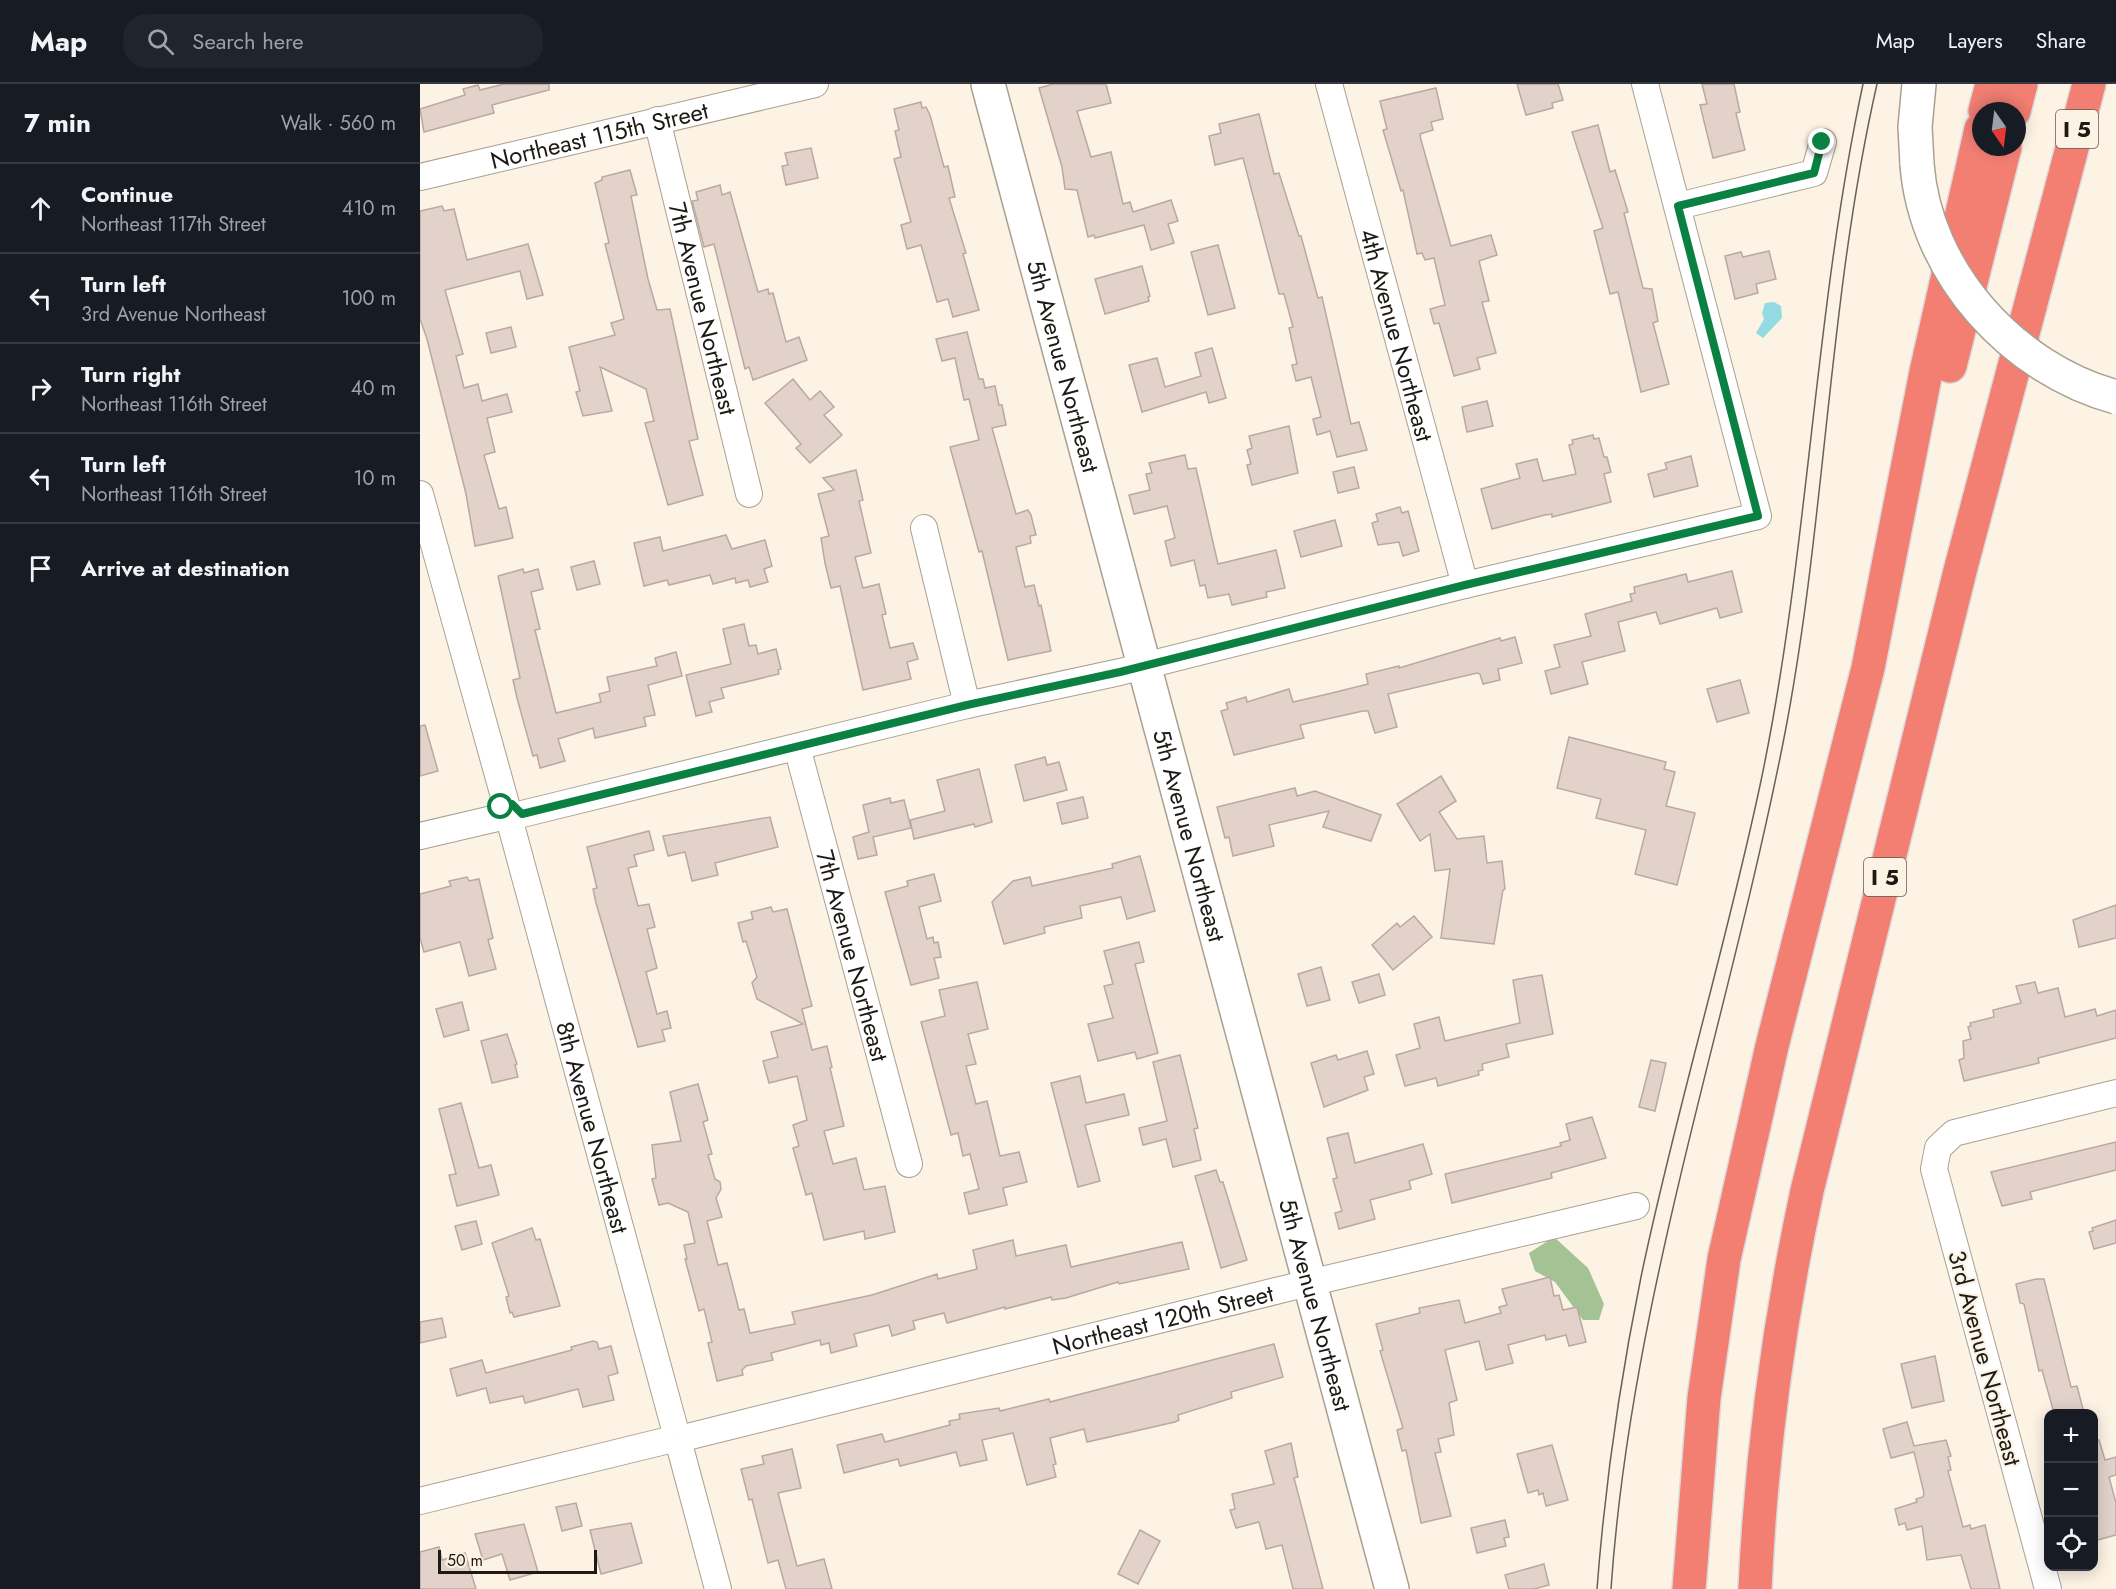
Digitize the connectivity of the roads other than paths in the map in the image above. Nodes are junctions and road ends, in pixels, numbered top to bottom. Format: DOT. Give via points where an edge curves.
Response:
graph roads {
  1 [pos="814,84"];
  2 [pos="988,84"];
  3 [pos="1329,84"];
  4 [pos="1646,84"];
  5 [pos="1919,84"];
  6 [pos="1992,84"];
  7 [pos="2021,84"];
  8 [pos="2089,84"];
  9 [pos="2097,84"];
  10 [pos="1987,102"];
  11 [pos="2016,102"];
  12 [pos="657,120"];
  13 [pos="1822,142"];
  14 [pos="1975,156"];
  15 [pos="2003,156"];
  16 [pos="2066,175"];
  17 [pos="420,177"];
  18 [pos="1678,206"];
  19 [pos="2116,397"];
  20 [pos="420,494"];
  21 [pos="749,494"];
  22 [pos="924,528"];
  23 [pos="1465,585"];
  24 [pos="1146,665"];
  25 [pos="1868,668"];
  26 [pos="967,705"];
  27 [pos="796,747"];
  28 [pos="509,816"];
  29 [pos="420,836"];
  30 [pos="2116,1093"];
  31 [pos="909,1164"];
  32 [pos="1636,1206"];
  33 [pos="1311,1283"];
  34 [pos="678,1439"];
  35 [pos="420,1501"];
  36 [pos="718,1589"];
  37 [pos="1392,1589"];
  38 [pos="1689,1589"];
  39 [pos="1755,1589"];
  40 [pos="2048,1589"];
  1 -- 12 [label="street, Northeast 115th Street"];
  2 -- 24 [label="main road, 5th Avenue Northeast"];
  3 -- 23 [label="street, 4th Avenue Northeast"];
  4 -- 18 [label="street"];
  5 -- 19 [label="main road, bridge" via="1917,164 1934,234 1952,271 2006,337 2042,364 2082,386"];
  6 -- 10 [label="highway"];
  7 -- 11 [label="highway"];
  8 -- 16 [label="highway, I 5"];
  9 -- 16 [label="highway"];
  12 -- 17 [label="street, Northeast 115th Street"];
  12 -- 21 [label="street, 7th Avenue Northeast"];
  13 -- 18 [label="street" via="1814,173"];
  14 -- 25 [label="highway" via="1926,372"];
  15 -- 25 [label="highway" via="1894,587"];
  16 -- 39 [label="highway, I 5" via="1960,571 1793,1257 1772,1399"];
  18 -- 23 [label="street" via="1758,516"];
  20 -- 28 [label="street, 8th Avenue Northeast"];
  22 -- 26 [label="street"];
  23 -- 24 [label="street"];
  24 -- 26 [label="street"];
  24 -- 33 [label="main road, 5th Avenue Northeast"];
  25 -- 38 [label="highway" via="1772,1046 1724,1259 1704,1398"];
  26 -- 27 [label="street"];
  27 -- 28 [label="street"];
  27 -- 31 [label="street, 7th Avenue Northeast"];
  28 -- 29 [label="street"];
  28 -- 34 [label="street, 8th Avenue Northeast"];
  30 -- 40 [label="street, 3rd Avenue Northeast" via="1954,1132 1938,1148 1934,1169"];
  32 -- 33 [label="street, Northeast 120th Street"];
  33 -- 34 [label="street, Northeast 120th Street"];
  33 -- 37 [label="main road, 5th Avenue Northeast"];
  34 -- 35 [label="street, Northeast 120th Street"];
  34 -- 36 [label="street, 8th Avenue Northeast"];
}
